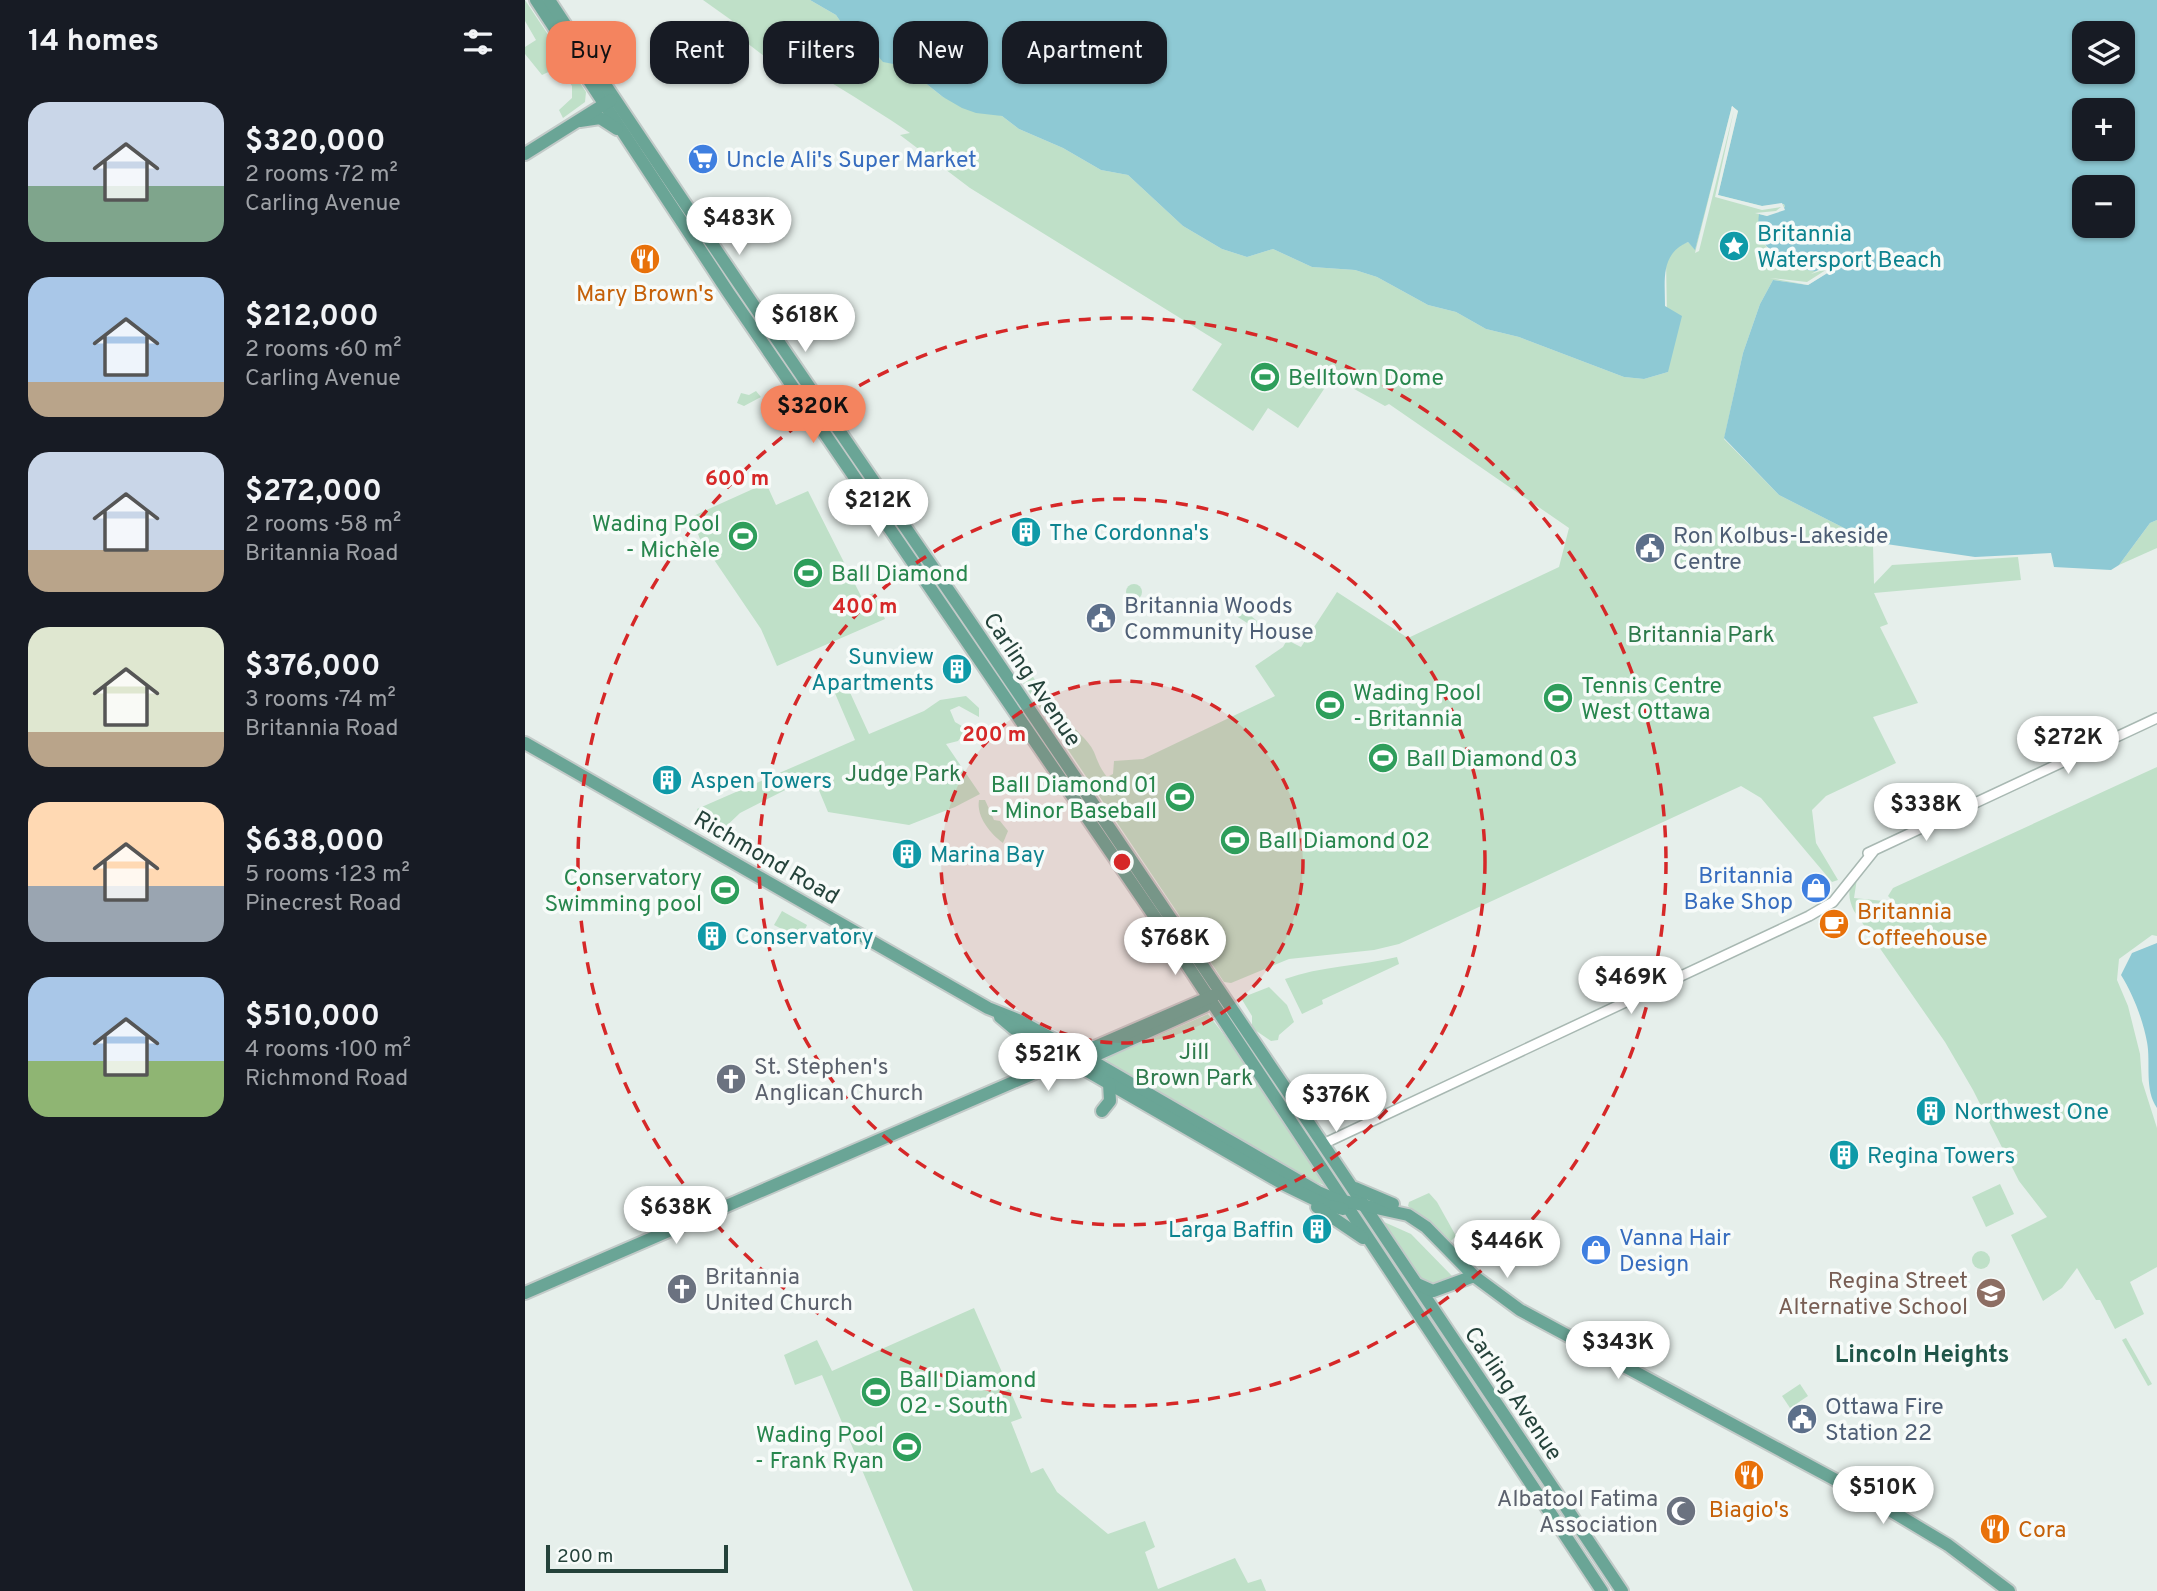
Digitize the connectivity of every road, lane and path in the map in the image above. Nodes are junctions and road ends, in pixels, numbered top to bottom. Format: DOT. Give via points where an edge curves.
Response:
graph roads {
  1 [pos="536,0"];
  2 [pos="549,7"];
  3 [pos="610,100"];
  4 [pos="561,130"];
  5 [pos="633,145"];
  6 [pos="525,154"];
  7 [pos="2157,718"];
  8 [pos="525,743"];
  9 [pos="1222,994"];
  10 [pos="1210,1000"];
  11 [pos="988,1008"];
  12 [pos="1038,1042"];
  13 [pos="1078,1059"];
  14 [pos="1035,1072"];
  15 [pos="1109,1083"];
  16 [pos="984,1095"];
  17 [pos="1102,1111"];
  18 [pos="1323,1144"];
  19 [pos="1251,1159"];
  20 [pos="1345,1177"];
  21 [pos="1285,1185"];
  22 [pos="1347,1206"];
  23 [pos="1366,1208"];
  24 [pos="1408,1215"];
  25 [pos="1390,1272"];
  26 [pos="1471,1277"];
  27 [pos="1416,1283"];
  28 [pos="1443,1289"];
  29 [pos="525,1293"];
  30 [pos="1438,1316"];
  31 [pos="1602,1591"];
  32 [pos="1622,1591"];
  33 [pos="2009,1591"];
  1 -- 2 [label="main road, Carling Avenue"];
  2 -- 3 [label="main road, Carling Avenue"];
  3 -- 4 [label="main road"];
  3 -- 5 [label="main road, Carling Avenue"];
  3 -- 9 [label="main road, Carling Avenue"];
  4 -- 5 [label="main road" via="600,118"];
  4 -- 6 [label="main road"];
  5 -- 10 [label="main road, Carling Avenue"];
  7 -- 18 [label="street" via="1873,852 1833,902 1787,928"];
  8 -- 11 [label="main road, Richmond Road"];
  9 -- 10 [label="main road"];
  9 -- 18 [label="main road, Carling Avenue"];
  10 -- 13 [label="main road"];
  10 -- 22 [label="main road, Carling Avenue"];
  11 -- 12 [label="main road, Richmond Road"];
  11 -- 13 [label="main road, Richmond Road" via="1018,1020"];
  12 -- 13 [label="main road, Richmond Road"];
  12 -- 14 [label="main road" via="1043,1059"];
  13 -- 14 [label="main road"];
  13 -- 15 [label="main road, Richmond Road"];
  13 -- 16 [label="main road"];
  13 -- 19 [label="main road, Richmond Road"];
  14 -- 16 [label="main road"];
  15 -- 17 [label="main road" via="1111,1097"];
  15 -- 19 [label="main road, Richmond Road"];
  16 -- 29 [label="main road"];
  18 -- 20 [label="main road, Carling Avenue"];
  19 -- 21 [label="main road, Richmond Road"];
  19 -- 22 [label="main road, Richmond Road"];
  20 -- 23 [label="main road, Carling Avenue"];
  20 -- 24 [label="main road" via="1360,1192 1389,1202"];
  21 -- 22 [label="main road, Richmond Road" via="1326,1205"];
  21 -- 25 [label="main road" via="1357,1233"];
  22 -- 23 [label="main road, Richmond Road"];
  22 -- 25 [label="main road, Carling Avenue"];
  23 -- 24 [label="main road, Richmond Road"];
  23 -- 26 [label="main road, Richmond Road" via="1417,1230"];
  23 -- 27 [label="main road, Carling Avenue"];
  24 -- 26 [label="main road, Richmond Road" via="1426,1227"];
  25 -- 31 [label="main road, Carling Avenue"];
  26 -- 28 [label="main road"];
  26 -- 33 [label="main road, Richmond Road" via="1520,1310 1873,1500 1954,1549"];
  27 -- 28 [label="main road" via="1426,1290"];
  27 -- 30 [label="main road, Carling Avenue"];
  28 -- 30 [label="main road" via="1435,1301"];
  30 -- 32 [label="main road, Carling Avenue"];
}
